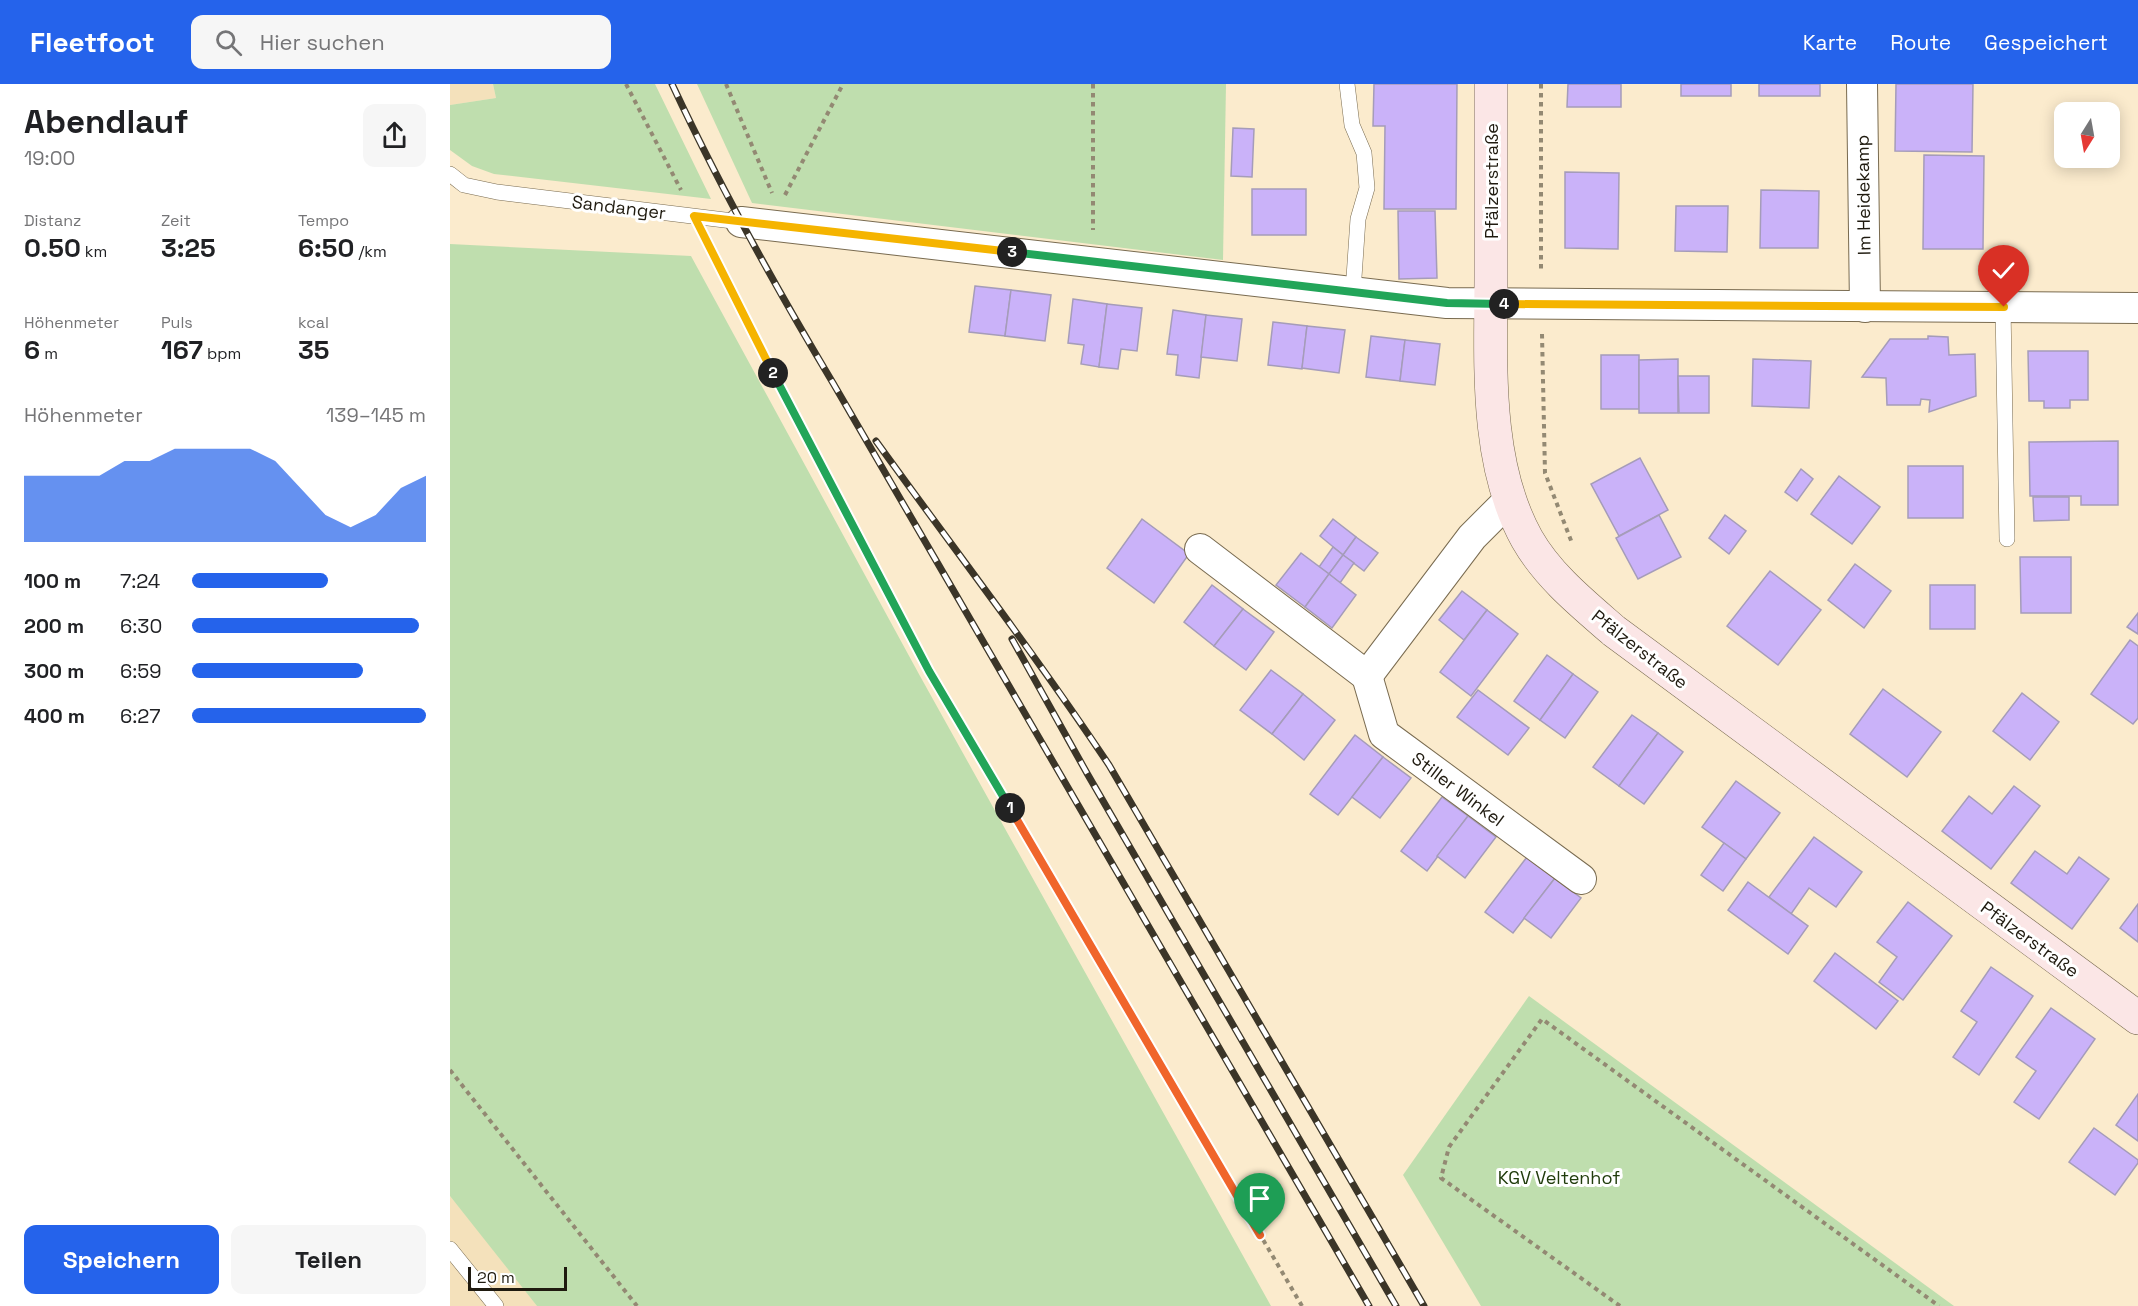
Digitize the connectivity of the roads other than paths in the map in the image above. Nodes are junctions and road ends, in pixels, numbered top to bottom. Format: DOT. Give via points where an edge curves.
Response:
graph roads {
  1 [pos="1347,84"];
  2 [pos="1491,84"];
  3 [pos="1862,84"];
  4 [pos="450,174"];
  5 [pos="763,218"];
  6 [pos="1353,292"];
  7 [pos="1491,304"];
  8 [pos="1864,307"];
  9 [pos="2004,307"];
  10 [pos="2138,308"];
  11 [pos="1509,500"];
  12 [pos="2007,539"];
  13 [pos="1200,549"];
  14 [pos="1367,676"];
  15 [pos="1581,879"];
  16 [pos="2138,1018"];
  17 [pos="450,1249"];
  18 [pos="496,1306"];
  1 -- 6 [label="lane" via="1352,125 1364,153 1367,188 1358,219"];
  2 -- 7 [label="street, Pfälzerstraße"];
  3 -- 8 [label="street, Im Heidekamp"];
  4 -- 5 [label="lane, Sandanger" via="464,185 497,192 694,216"];
  5 -- 6 [label="street, Sandanger"];
  6 -- 7 [label="street, Sandanger"];
  7 -- 8 [label="street, Sandanger"];
  7 -- 11 [label="street, Pfälzerstraße" via="1494,423"];
  8 -- 9 [label="street, Sandanger"];
  9 -- 10 [label="street, Sandanger"];
  9 -- 12 [label="lane"];
  11 -- 14 [label="street" via="1472,537"];
  11 -- 16 [label="street, Pfälzerstraße" via="1546,565 1614,631"];
  13 -- 14 [label="street"];
  14 -- 15 [label="street, Stiller Winkel" via="1384,734"];
  17 -- 18 [label="lane"];
}
